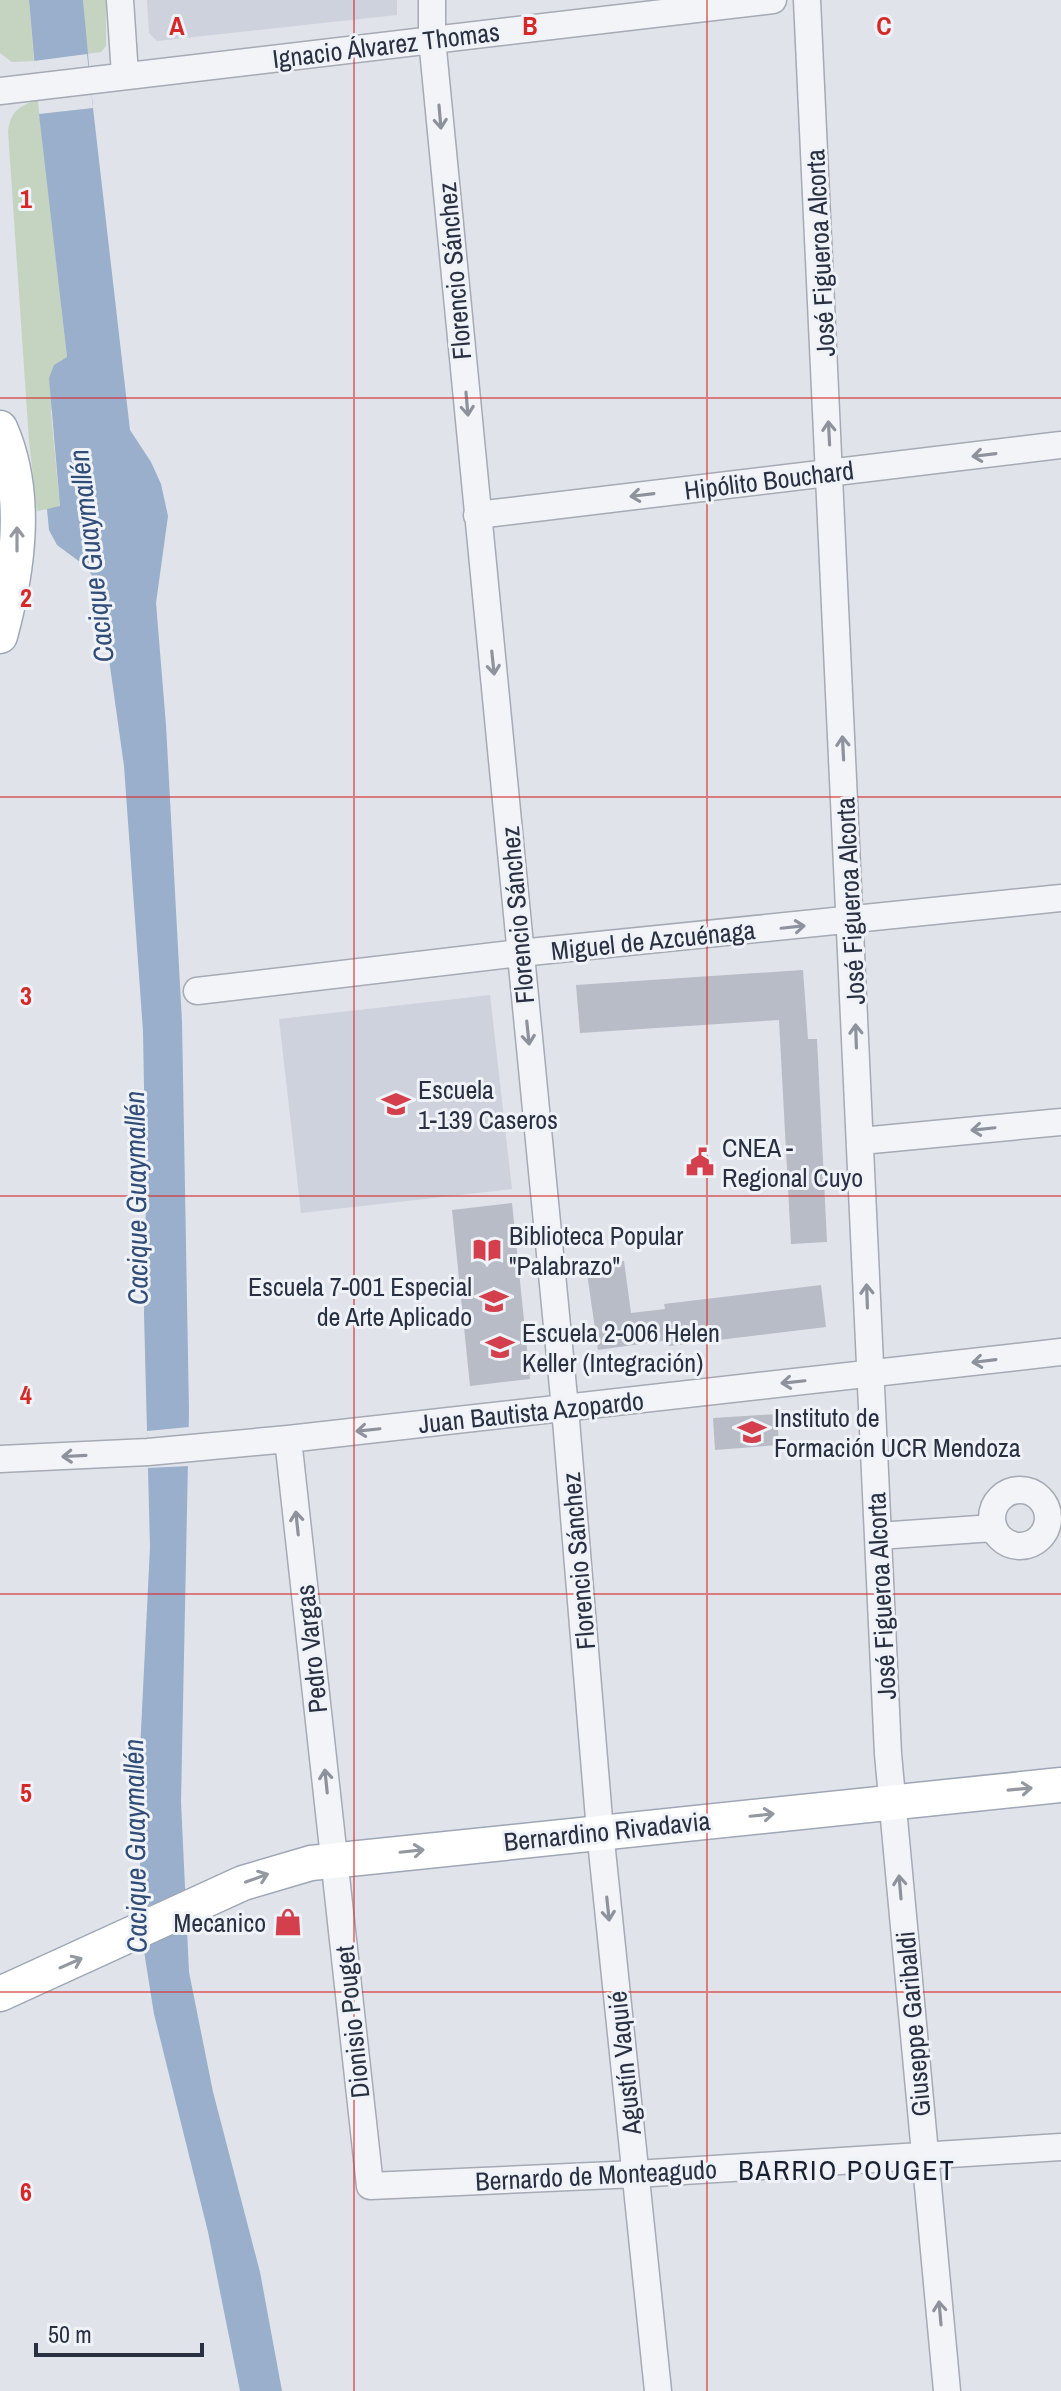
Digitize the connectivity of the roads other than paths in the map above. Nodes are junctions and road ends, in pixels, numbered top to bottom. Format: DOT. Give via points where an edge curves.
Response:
graph roads {
  1 [pos="120,0"];
  2 [pos="432,0"];
  3 [pos="773,0"];
  4 [pos="807,0"];
  5 [pos="432,39"];
  6 [pos="125,75"];
  7 [pos="0,91"];
  8 [pos="0,428"];
  9 [pos="1061,445"];
  10 [pos="831,473"];
  11 [pos="477,515"];
  12 [pos="3,626"];
  13 [pos="1061,898"];
  14 [pos="852,921"];
  15 [pos="520,953"];
  16 [pos="197,991"];
  17 [pos="1061,1122"];
  18 [pos="861,1141"];
  19 [pos="1061,1352"];
  20 [pos="871,1374"];
  21 [pos="565,1408"];
  22 [pos="288,1439"];
  23 [pos="0,1459"];
  24 [pos="993,1528"];
  25 [pos="878,1536"];
  26 [pos="1061,1785"];
  27 [pos="892,1801"];
  28 [pos="600,1831"];
  29 [pos="334,1859"];
  30 [pos="0,1994"];
  31 [pos="1061,2147"];
  32 [pos="925,2156"];
  33 [pos="636,2174"];
  34 [pos="370,2186"];
  35 [pos="658,2391"];
  36 [pos="947,2391"];
  1 -- 6 [label="street"];
  2 -- 5 [label="street, Florencio Sánchez"];
  3 -- 5 [label="street, Ignacio Álvarez Thomas"];
  10 -- 4 [label="street, José Figueroa Alcorta, one-way"];
  5 -- 6 [label="street, Ignacio Álvarez Thomas"];
  5 -- 11 [label="street, Florencio Sánchez, one-way"];
  6 -- 7 [label="street, Ignacio Álvarez Thomas"];
  12 -- 8 [label="main road, one-way" via="16,566 17,523 14,468"];
  9 -- 10 [label="street, Hipólito Bouchard, one-way"];
  10 -- 11 [label="street, Hipólito Bouchard, one-way"];
  14 -- 10 [label="street, José Figueroa Alcorta, one-way"];
  11 -- 15 [label="street, Florencio Sánchez, one-way"];
  13 -- 14 [label="street, Miguel de Azcuénaga"];
  15 -- 14 [label="street, Miguel de Azcuénaga, one-way"];
  18 -- 14 [label="street, José Figueroa Alcorta, one-way"];
  15 -- 16 [label="street, Miguel de Azcuénaga"];
  15 -- 21 [label="street, Florencio Sánchez, one-way"];
  17 -- 18 [label="street, one-way"];
  20 -- 18 [label="street, José Figueroa Alcorta, one-way"];
  19 -- 20 [label="street, Juan Bautista Azopardo, one-way"];
  20 -- 21 [label="street, Juan Bautista Azopardo, one-way"];
  20 -- 25 [label="street, José Figueroa Alcorta"];
  21 -- 22 [label="street, Juan Bautista Azopardo, one-way"];
  21 -- 28 [label="street, Florencio Sánchez"];
  22 -- 23 [label="street, Juan Bautista Azopardo, one-way"];
  29 -- 22 [label="street, Pedro Vargas, one-way"];
  24 -- 25 [label="street"];
  25 -- 27 [label="street, José Figueroa Alcorta"];
  27 -- 26 [label="main road, Bernardino Rivadavia, one-way"];
  28 -- 27 [label="main road, Bernardino Rivadavia, one-way"];
  32 -- 27 [label="street, Giuseppe Garibaldi, one-way"];
  29 -- 28 [label="main road, Bernardino Rivadavia, one-way"];
  28 -- 33 [label="street, Agustín Vaquié, one-way"];
  30 -- 29 [label="main road, Bernardino Rivadavia, one-way" via="265,1875"];
  29 -- 34 [label="street, Dionisio Pouget"];
  31 -- 32 [label="street, Bernardo de Monteagudo"];
  32 -- 33 [label="street, Bernardo de Monteagudo"];
  36 -- 32 [label="street, Giuseppe Garibaldi, one-way"];
  33 -- 34 [label="street, Bernardo de Monteagudo"];
  33 -- 35 [label="street, Agustín Vaquié"];
}
